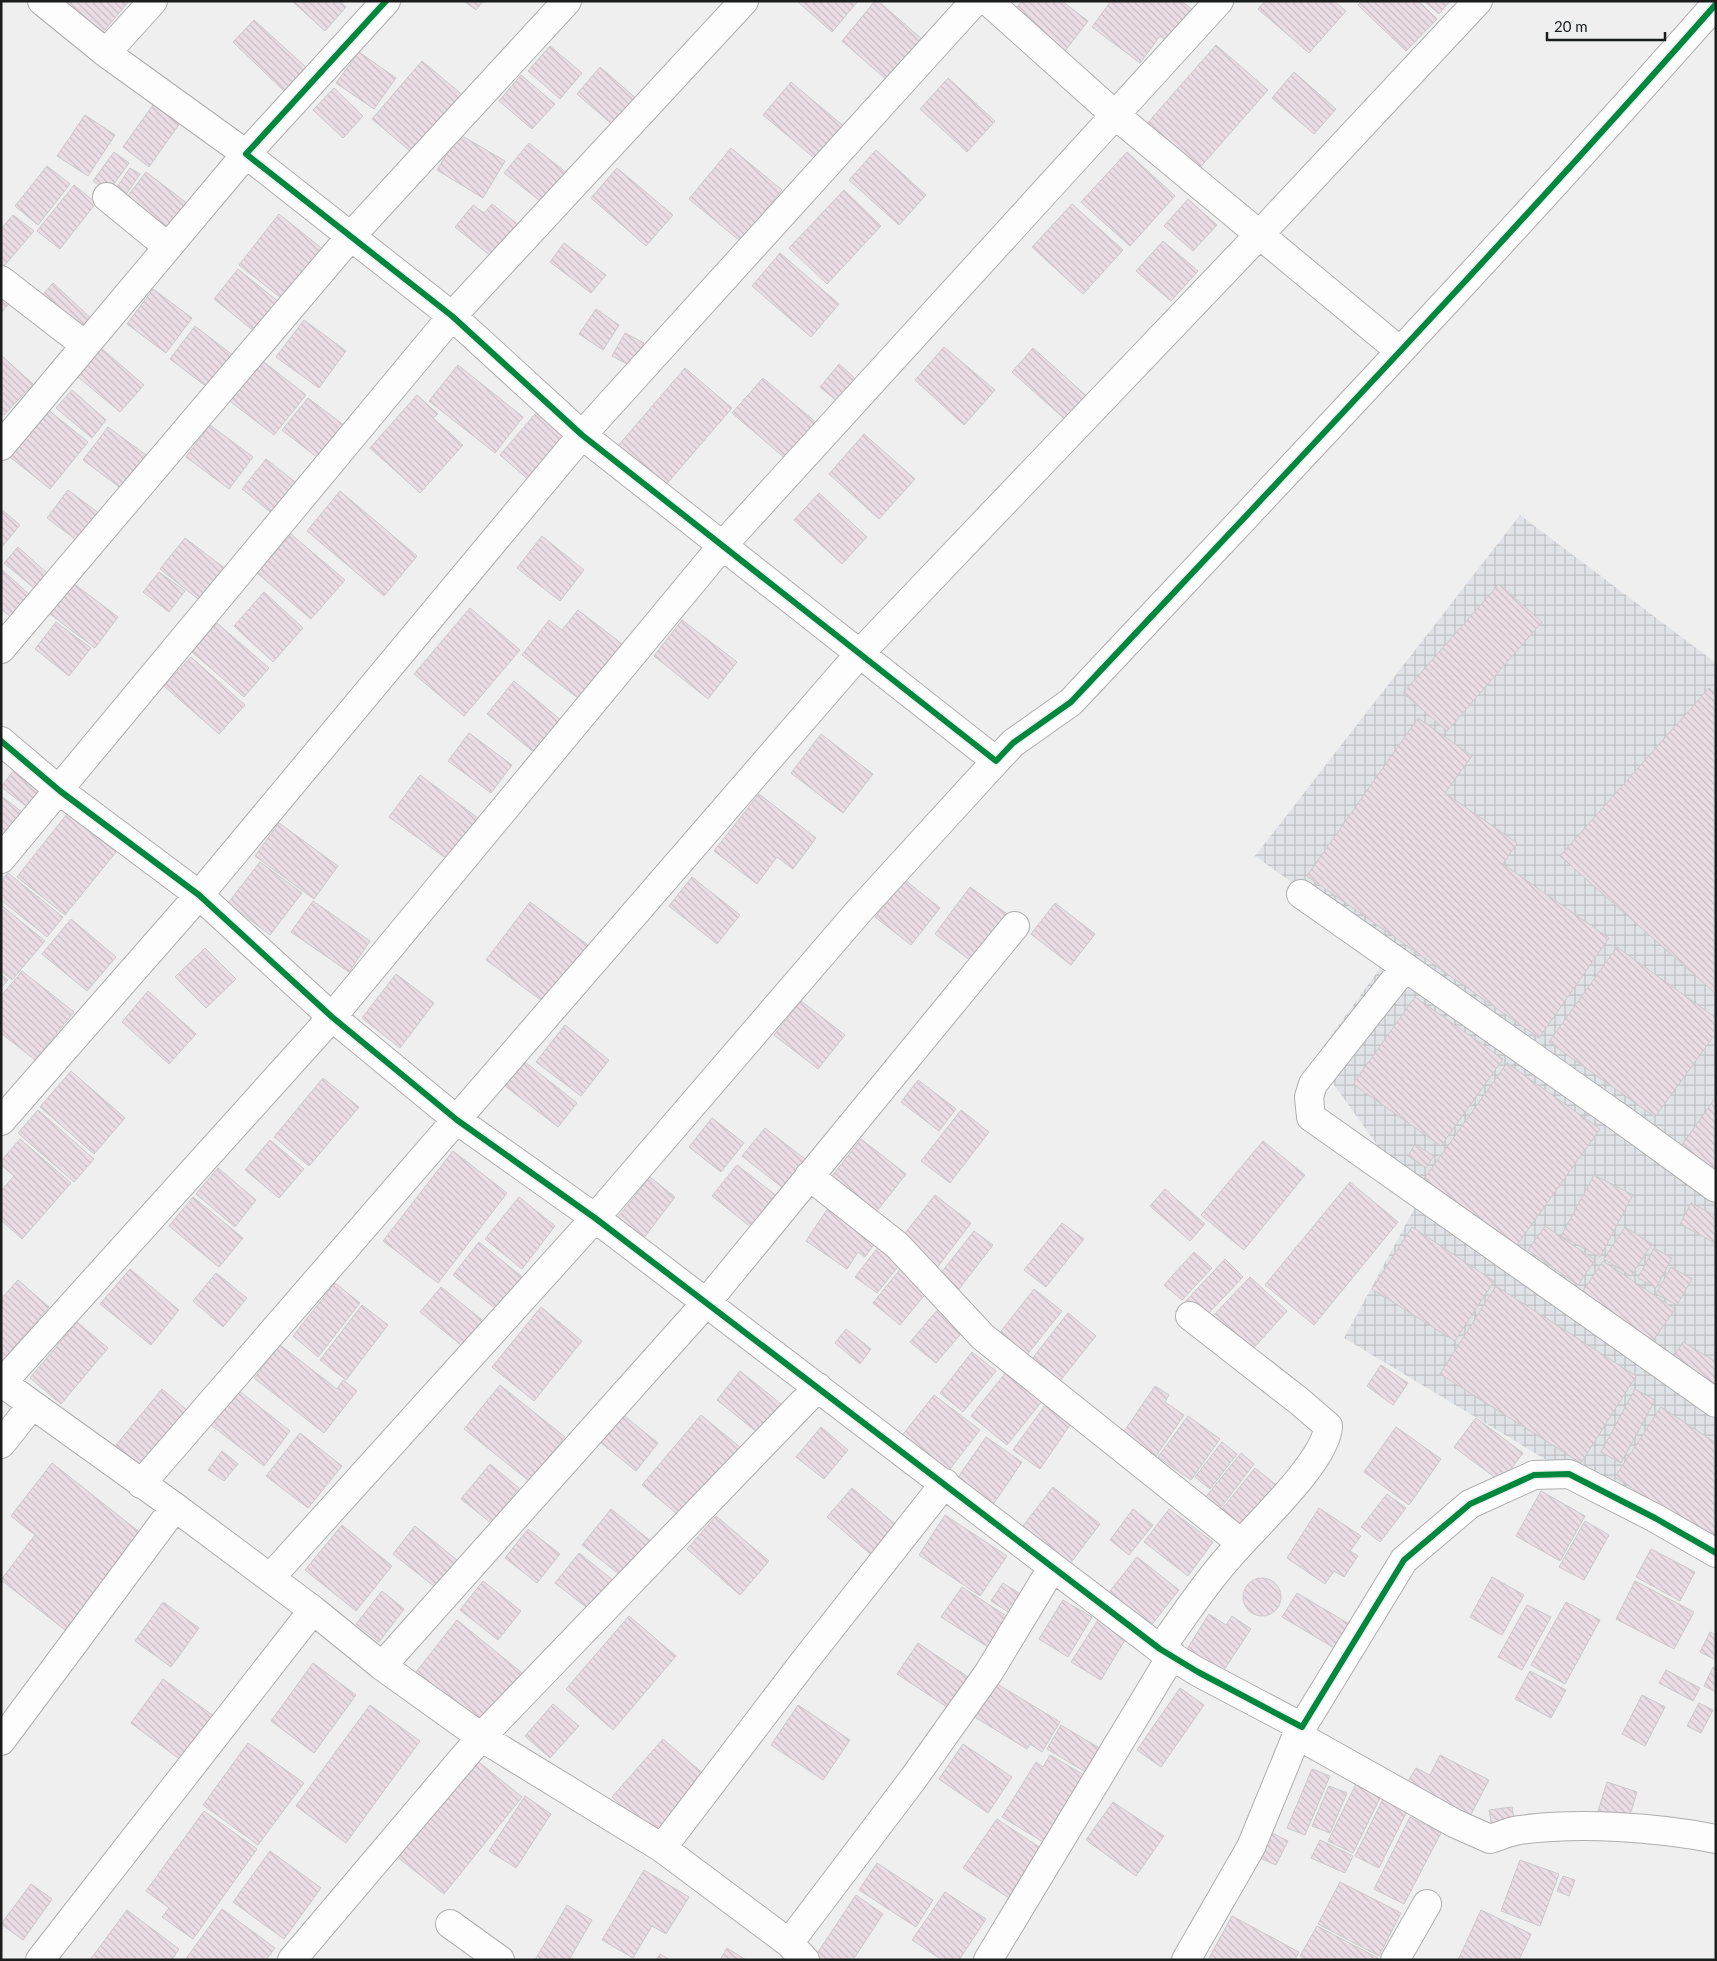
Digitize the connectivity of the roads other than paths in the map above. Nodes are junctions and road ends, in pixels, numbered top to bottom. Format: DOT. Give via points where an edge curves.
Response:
graph roads {
  1 [pos="42,1"];
  2 [pos="153,1"];
  3 [pos="386,1"];
  4 [pos="567,1"];
  5 [pos="744,1"];
  6 [pos="975,1"];
  7 [pos="988,1"];
  8 [pos="1218,1"];
  9 [pos="1478,1"];
  10 [pos="1716,4"];
  11 [pos="106,53"];
  12 [pos="1114,114"];
  13 [pos="246,154"];
  14 [pos="107,197"];
  15 [pos="1259,235"];
  16 [pos="351,236"];
  17 [pos="168,247"];
  18 [pos="1,280"];
  19 [pos="452,316"];
  20 [pos="85,345"];
  21 [pos="1400,351"];
  22 [pos="582,434"];
  23 [pos="1,446"];
  24 [pos="722,546"];
  25 [pos="1,649"];
  26 [pos="861,652"];
  27 [pos="1,741"];
  28 [pos="996,762"];
  29 [pos="60,791"];
  30 [pos="1,859"];
  31 [pos="1301,894"];
  32 [pos="199,895"];
  33 [pos="1015,926"];
  34 [pos="1405,967"];
  35 [pos="332,1017"];
  36 [pos="457,1120"];
  37 [pos="1,1121"];
  38 [pos="809,1176"];
  39 [pos="1716,1188"];
  40 [pos="595,1218"];
  41 [pos="706,1304"];
  42 [pos="1190,1316"];
  43 [pos="2,1383"];
  44 [pos="818,1387"];
  45 [pos="1716,1403"];
  46 [pos="32,1405"];
  47 [pos="1,1444"];
  48 [pos="944,1483"];
  49 [pos="141,1484"];
  50 [pos="174,1506"];
  51 [pos="1241,1543"];
  52 [pos="1716,1553"];
  53 [pos="1052,1568"];
  54 [pos="270,1578"];
  55 [pos="314,1610"];
  56 [pos="1166,1652"];
  57 [pos="382,1666"];
  58 [pos="1300,1731"];
  59 [pos="481,1737"];
  60 [pos="1,1741"];
  61 [pos="1716,1839"];
  62 [pos="662,1848"];
  63 [pos="1427,1904"];
  64 [pos="450,1924"];
  65 [pos="797,1951"];
  66 [pos="40,1960"];
  67 [pos="292,1960"];
  68 [pos="500,1960"];
  69 [pos="988,1960"];
  70 [pos="1186,1960"];
  71 [pos="1395,1960"];
  1 -- 11 [label="street"];
  2 -- 11 [label="street"];
  3 -- 13 [label="street"];
  4 -- 16 [label="street"];
  5 -- 19 [label="street"];
  6 -- 22 [label="street"];
  7 -- 12 [label="street"];
  8 -- 12 [label="street"];
  9 -- 15 [label="street"];
  10 -- 21 [label="street"];
  11 -- 13 [label="street"];
  12 -- 15 [label="street"];
  12 -- 24 [label="street"];
  13 -- 16 [label="street"];
  13 -- 17 [label="street"];
  14 -- 17 [label="street"];
  15 -- 21 [label="street"];
  15 -- 26 [label="street"];
  16 -- 19 [label="street"];
  16 -- 25 [label="street"];
  17 -- 20 [label="street"];
  18 -- 20 [label="street"];
  19 -- 22 [label="street"];
  19 -- 29 [label="street"];
  20 -- 23 [label="street"];
  21 -- 28 [label="street" via="1071,702 1013,743"];
  22 -- 24 [label="street"];
  22 -- 32 [label="street"];
  24 -- 26 [label="street"];
  24 -- 35 [label="street"];
  26 -- 28 [label="street"];
  26 -- 36 [label="street"];
  27 -- 29 [label="street"];
  28 -- 40 [label="street" via="859,911"];
  29 -- 30 [label="street"];
  29 -- 32 [label="street"];
  31 -- 34 [label="street"];
  32 -- 35 [label="street"];
  32 -- 37 [label="street"];
  33 -- 38 [label="street"];
  34 -- 39 [label="street"];
  34 -- 45 [label="street" via="1313,1084 1308,1097 1311,1117"];
  35 -- 36 [label="street"];
  35 -- 43 [label="street"];
  36 -- 40 [label="street"];
  36 -- 49 [label="street"];
  38 -- 41 [label="street"];
  38 -- 51 [label="street" via="897,1245 983,1337"];
  40 -- 41 [label="street"];
  40 -- 54 [label="street"];
  41 -- 44 [label="street"];
  41 -- 57 [label="street"];
  42 -- 51 [label="street" via="1328,1426 1323,1446"];
  43 -- 46 [label="street"];
  44 -- 48 [label="street"];
  44 -- 59 [label="street"];
  46 -- 47 [label="street"];
  46 -- 49 [label="street"];
  48 -- 53 [label="street"];
  48 -- 62 [label="street"];
  49 -- 50 [label="street"];
  50 -- 54 [label="street"];
  50 -- 60 [label="street"];
  51 -- 56 [label="street" via="1227,1558"];
  52 -- 58 [label="street" via="1569,1474 1534,1475 1470,1504 1404,1560"];
  53 -- 56 [label="street"];
  53 -- 65 [label="street" via="984,1679"];
  54 -- 55 [label="street"];
  55 -- 57 [label="street"];
  55 -- 66 [label="street"];
  56 -- 58 [label="street"];
  56 -- 69 [label="street"];
  57 -- 59 [label="street"];
  58 -- 61 [label="street" via="1454,1823 1490,1839 1518,1830 1589,1827 1690,1834"];
  58 -- 70 [label="street" via="1251,1846"];
  59 -- 62 [label="street"];
  59 -- 67 [label="street"];
  62 -- 65 [label="street"];
  63 -- 71 [label="street"];
  64 -- 68 [label="street"];
}
